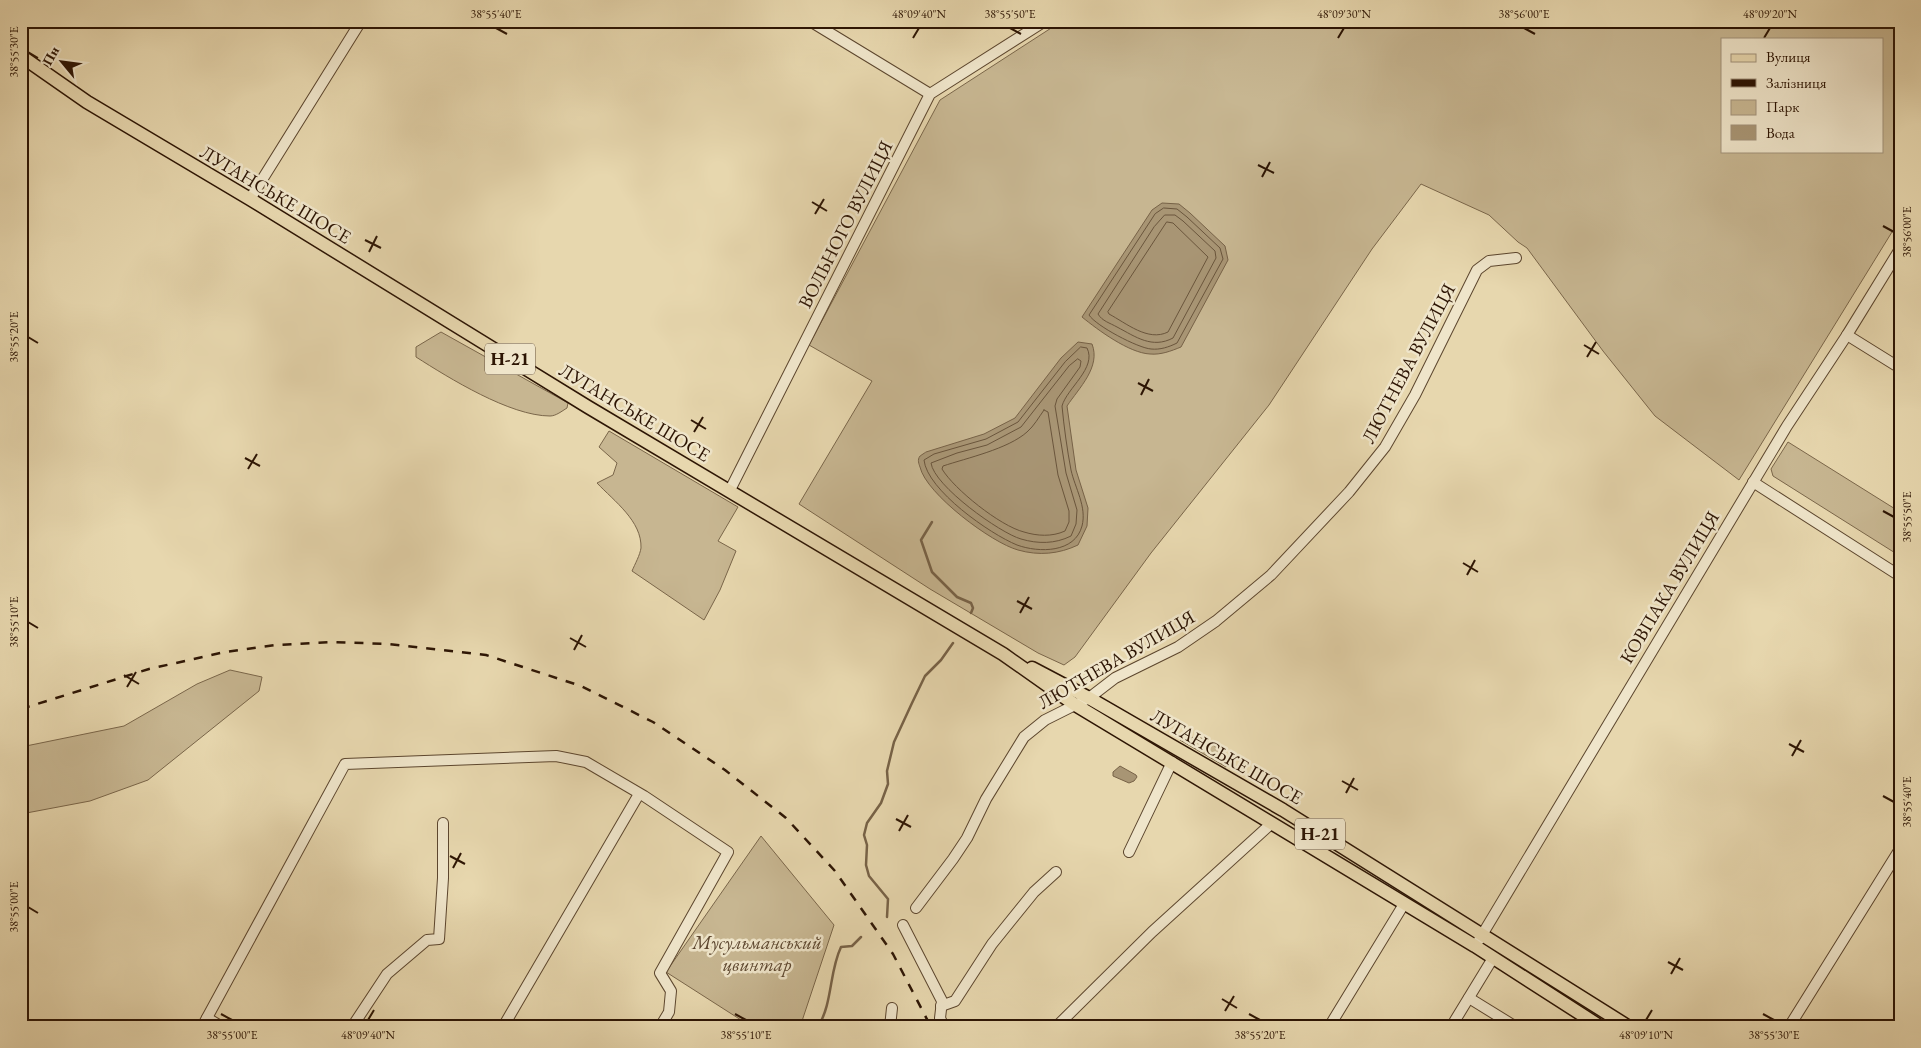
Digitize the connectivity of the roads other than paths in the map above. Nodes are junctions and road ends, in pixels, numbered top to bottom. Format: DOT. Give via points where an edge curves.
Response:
graph roads {
  1 [pos="360,21"];
  2 [pos="810,21"];
  3 [pos="1045,21"];
  4 [pos="21,56"];
  5 [pos="930,94"];
  6 [pos="250,199"];
  7 [pos="1900,249"];
  8 [pos="1516,258"];
  9 [pos="1847,335"];
  10 [pos="1900,368"];
  11 [pos="1753,482"];
  12 [pos="730,490"];
  13 [pos="1900,576"];
  14 [pos="1003,654"];
  15 [pos="1090,698"];
  16 [pos="1074,704"];
  17 [pos="1172,762"];
  18 [pos="639,794"];
  19 [pos="442,823"];
  20 [pos="1272,823"];
  21 [pos="1900,849"];
  22 [pos="1129,852"];
  23 [pos="1056,872"];
  24 [pos="1404,904"];
  25 [pos="916,908"];
  26 [pos="903,925"];
  27 [pos="1482,934"];
  28 [pos="1475,946"];
  29 [pos="1493,958"];
  30 [pos="1469,998"];
  31 [pos="941,1006"];
  32 [pos="892,1008"];
  33 [pos="205,1022"];
  34 [pos="222,1027"];
  35 [pos="352,1027"];
  36 [pos="503,1027"];
  37 [pos="660,1027"];
  38 [pos="890,1027"];
  39 [pos="944,1027"];
  40 [pos="1056,1027"];
  41 [pos="1329,1027"];
  42 [pos="1451,1027"];
  43 [pos="1516,1027"];
  44 [pos="1600,1027"];
  45 [pos="1629,1027"];
  46 [pos="1789,1027"];
  1 -- 6 [label="street"];
  2 -- 5 [label="street"];
  3 -- 5 [label="street"];
  4 -- 6 [label="main road, ЛУГАНСЬКЕ ШОСЕ / Н-21" via="88,102"];
  5 -- 12 [label="street, ВОЛЬНОГО ВУЛИЦЯ"];
  6 -- 12 [label="main road, ЛУГАНСЬКЕ ШОСЕ / Н-21" via="580,402"];
  7 -- 9 [label="street, КОВПАКА ВУЛИЦЯ"];
  8 -- 15 [label="street, ЛЮТНЕВА ВУЛИЦЯ" via="1489,261 1476,270 1415,395 1385,447 1350,492 1271,575 1216,621 1178,647 1115,678"];
  9 -- 10 [label="street"];
  9 -- 11 [label="street, КОВПАКА ВУЛИЦЯ"];
  11 -- 13 [label="street"];
  11 -- 27 [label="street, КОВПАКА ВУЛИЦЯ"];
  12 -- 14 [label="main road, ЛУГАНСЬКЕ ШОСЕ / Н-21"];
  14 -- 15 [label="main road, ЛУГАНСЬКЕ ШОСЕ / Н-21"];
  14 -- 16 [label="main road, ЛУГАНСЬКЕ ШОСЕ / Н-21"];
  15 -- 16 [label="street, ЛЮТНЕВА ВУЛИЦЯ"];
  15 -- 27 [label="main road, ЛУГАНСЬКЕ ШОСЕ / Н-21" via="1283,810"];
  16 -- 17 [label="main road, ЛУГАНСЬКЕ ШОСЕ / Н-21"];
  16 -- 25 [label="street, ЛЮТНЕВА ВУЛИЦЯ" via="1045,720 1024,737 986,799 967,838"];
  17 -- 20 [label="main road, ЛУГАНСЬКЕ ШОСЕ / Н-21"];
  17 -- 22 [label="street"];
  18 -- 33 [label="street" via="586,762 556,756 345,764"];
  18 -- 36 [label="street"];
  18 -- 37 [label="street" via="728,852 660,973 671,991 669,1012"];
  19 -- 35 [label="street" via="439,939 427,940 387,974"];
  20 -- 24 [label="main road, ЛУГАНСЬКЕ ШОСЕ / Н-21"];
  20 -- 40 [label="street" via="1152,932"];
  21 -- 46 [label="street"];
  23 -- 31 [label="street" via="1034,892 992,944 956,1001"];
  24 -- 28 [label="main road, ЛУГАНСЬКЕ ШОСЕ / Н-21"];
  24 -- 41 [label="street"];
  26 -- 31 [label="street" via="942,1001"];
  27 -- 28 [label="street, КОВПАКА ВУЛИЦЯ"];
  27 -- 45 [label="main road, ЛУГАНСЬКЕ ШОСЕ / Н-21"];
  28 -- 29 [label="main road, ЛУГАНСЬКЕ ШОСЕ / Н-21"];
  29 -- 30 [label="street"];
  29 -- 44 [label="main road, ЛУГАНСЬКЕ ШОСЕ / Н-21"];
  30 -- 42 [label="street"];
  30 -- 43 [label="street"];
  31 -- 39 [label="street" via="940,1018"];
  32 -- 38 [label="street"];
  33 -- 34 [label="street"];
}
